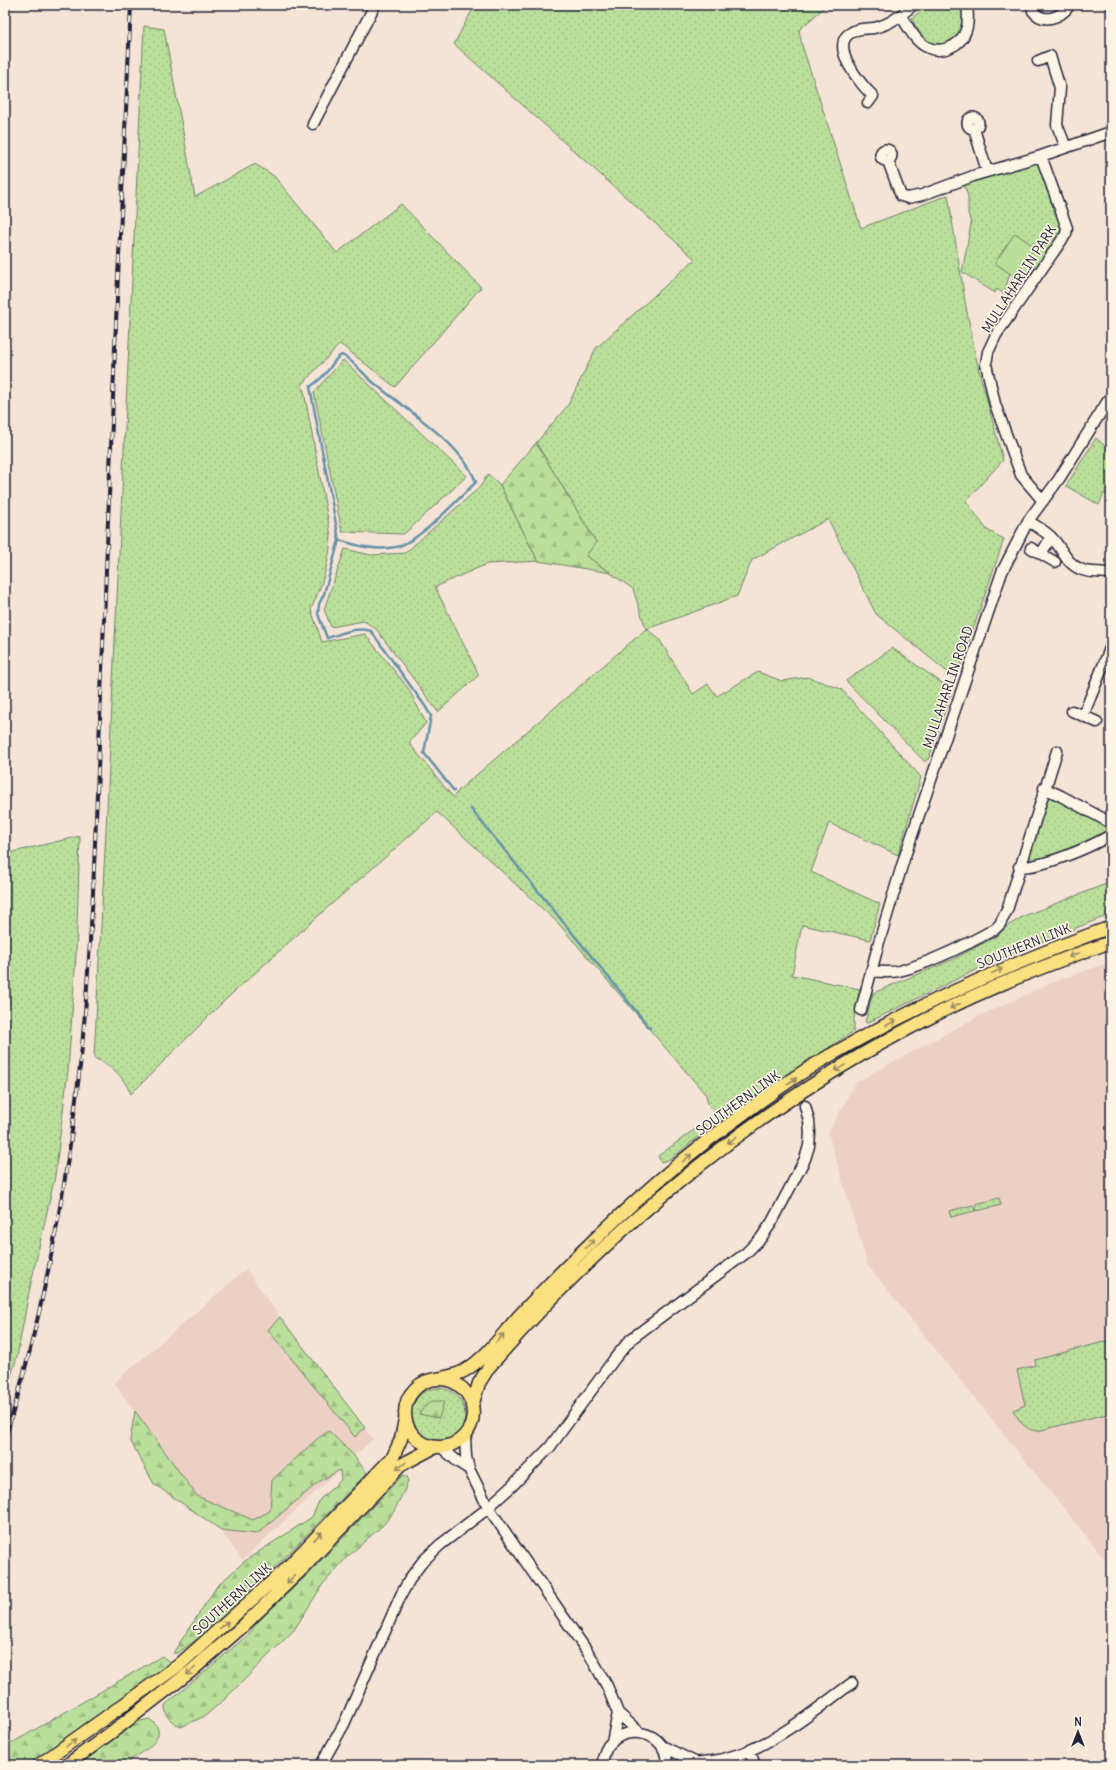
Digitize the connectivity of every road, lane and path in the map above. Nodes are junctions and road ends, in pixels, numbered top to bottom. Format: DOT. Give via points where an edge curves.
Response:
graph roads {
  1 [pos="375,5"];
  2 [pos="913,5"];
  3 [pos="967,5"];
  4 [pos="1032,5"];
  5 [pos="1068,6"];
  6 [pos="901,16"];
  7 [pos="1038,61"];
  8 [pos="868,103"];
  9 [pos="313,124"];
  10 [pos="974,129"];
  11 [pos="1111,132"];
  12 [pos="1066,147"];
  13 [pos="1041,156"];
  14 [pos="888,161"];
  15 [pos="988,171"];
  16 [pos="1111,396"];
  17 [pos="1043,501"];
  18 [pos="1028,521"];
  19 [pos="1051,537"];
  20 [pos="1031,548"];
  21 [pos="1041,554"];
  22 [pos="1055,562"];
  23 [pos="1111,574"];
  24 [pos="1111,646"];
  25 [pos="1072,711"];
  26 [pos="1083,716"];
  27 [pos="1096,722"];
  28 [pos="1057,751"];
  29 [pos="1044,788"];
  30 [pos="1111,823"];
  31 [pos="1111,835"];
  32 [pos="1019,867"];
  33 [pos="1111,927"];
  34 [pos="1111,942"];
  35 [pos="871,971"];
  36 [pos="861,1010"];
  37 [pos="805,1106"];
  38 [pos="436,1379"];
  39 [pos="472,1406"];
  40 [pos="405,1419"];
  41 [pos="465,1435"];
  42 [pos="438,1447"];
  43 [pos="469,1469"];
  44 [pos="488,1507"];
  45 [pos="852,1683"];
  46 [pos="618,1713"];
  47 [pos="638,1732"];
  48 [pos="612,1742"];
  49 [pos="662,1746"];
  50 [pos="749,1750"];
  51 [pos="606,1751"];
  52 [pos="690,1763"];
  53 [pos="39,1765"];
  54 [pos="67,1765"];
  55 [pos="321,1765"];
  56 [pos="596,1765"];
  57 [pos="603,1765"];
  58 [pos="667,1765"];
  59 [pos="755,1765"];
  1 -- 9 [label="street"];
  2 -- 6 [label="street"];
  3 -- 6 [label="street" via="966,31 957,44 943,50 924,46"];
  4 -- 5 [label="street" via="1032,11 1043,19 1061,14"];
  6 -- 8 [label="street" via="891,23 852,32 843,44 852,70 872,96"];
  7 -- 12 [label="street" via="1050,56 1055,69 1060,88 1057,125"];
  10 -- 15 [label="street"];
  11 -- 12 [label="street"];
  12 -- 13 [label="street"];
  13 -- 15 [label="street"];
  13 -- 17 [label="street, MULLAHARLIN PARK" via="1067,228 1066,234 996,335 988,352 986,364 995,404 1021,476"];
  14 -- 15 [label="street" via="901,196 908,198"];
  16 -- 17 [label="street, MULLAHARLIN ROAD"];
  17 -- 18 [label="street, MULLAHARLIN ROAD"];
  18 -- 19 [label="street"];
  18 -- 35 [label="street, MULLAHARLIN ROAD" via="1002,572 986,615 904,859"];
  19 -- 21 [label="street"];
  19 -- 23 [label="street" via="1066,558 1081,570"];
  20 -- 21 [label="street"];
  21 -- 22 [label="street"];
  24 -- 26 [label="street"];
  25 -- 26 [label="street"];
  26 -- 27 [label="street"];
  28 -- 29 [label="street"];
  29 -- 30 [label="street"];
  29 -- 32 [label="street"];
  31 -- 32 [label="street" via="1071,854 1029,867"];
  32 -- 35 [label="street" via="1007,910 996,929 946,954 899,971"];
  38 -- 33 [label="main road, SOUTHERN LINK, one-way" via="455,1375 472,1366 591,1243 635,1202 718,1133 782,1087 828,1057 924,1006 1020,961"];
  34 -- 39 [label="main road, SOUTHERN LINK, one-way" via="1030,972 928,1018 858,1056 732,1140 646,1209 570,1281 489,1367 479,1383"];
  35 -- 36 [label="street, MULLAHARLIN ROAD"];
  37 -- 44 [label="street" via="810,1121 809,1146 772,1222 760,1238 746,1253 632,1339 614,1358 550,1447"];
  38 -- 39 [label="main road" via="455,1383 466,1393"];
  38 -- 40 [label="main road" via="420,1384 411,1392 406,1402"];
  39 -- 41 [label="main road" via="472,1421"];
  40 -- 42 [label="main road" via="415,1438 421,1443"];
  53 -- 40 [label="main road, SOUTHERN LINK, one-way" via="179,1665 279,1575 393,1456 401,1439"];
  41 -- 42 [label="main road" via="450,1445"];
  41 -- 43 [label="street"];
  42 -- 43 [label="street"];
  42 -- 54 [label="main road, SOUTHERN LINK, one-way" via="401,1465 302,1569 242,1627 190,1672"];
  43 -- 44 [label="street"];
  44 -- 46 [label="street" via="591,1657"];
  44 -- 55 [label="street" via="440,1545 411,1577 344,1724"];
  45 -- 50 [label="street" via="782,1732"];
  46 -- 47 [label="street"];
  46 -- 48 [label="street"];
  47 -- 48 [label="street" via="620,1736"];
  47 -- 49 [label="street" via="652,1737"];
  48 -- 51 [label="street"];
  49 -- 52 [label="street"];
  49 -- 58 [label="street"];
  50 -- 52 [label="street" via="719,1760"];
  50 -- 59 [label="street"];
  51 -- 56 [label="street"];
  51 -- 57 [label="street"];
}
